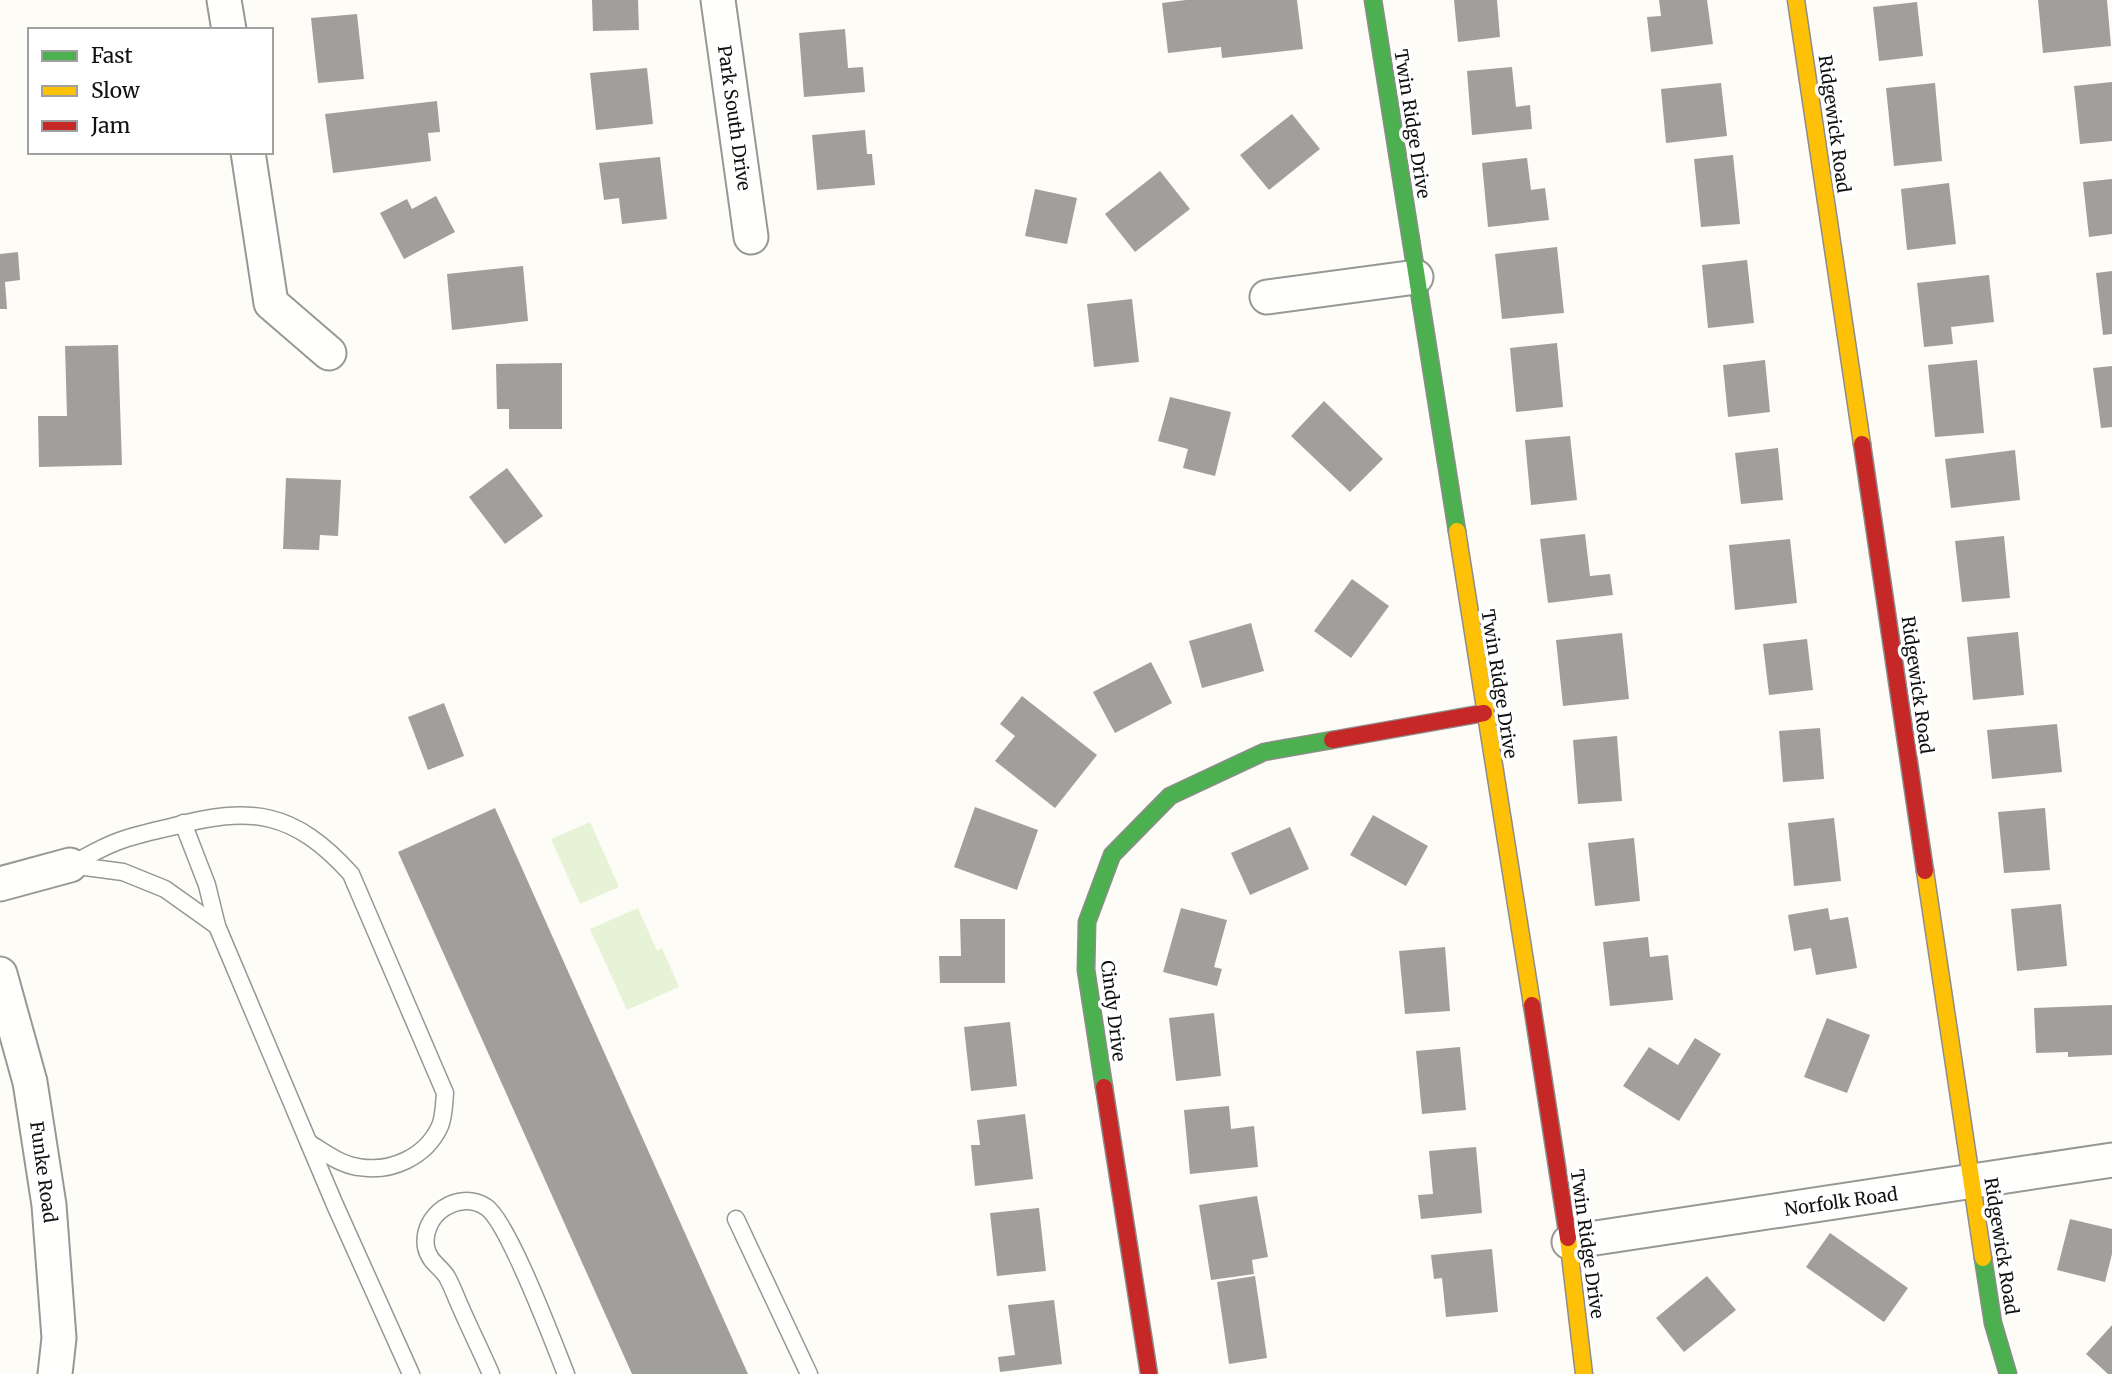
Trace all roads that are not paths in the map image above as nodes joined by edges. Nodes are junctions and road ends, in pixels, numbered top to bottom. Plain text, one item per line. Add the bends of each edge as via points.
1 (224, 0) edge
2 (718, 0) edge
3 (1373, 0) edge
4 (1796, 0) edge
5 (229, 28) edge
6 (248, 154) edge
7 (751, 237) dead end
8 (1416, 277) junction
9 (1267, 297) dead end
10 (329, 353) dead end
11 (1484, 713) junction
12 (183, 823) junction
13 (70, 865) junction
14 (0, 884) edge
15 (217, 926) junction
16 (0, 974) edge
17 (309, 1143) junction
18 (2112, 1160) edge
19 (1971, 1182) junction
20 (736, 1219) dead end
21 (1569, 1241) junction
22 (55, 1374) edge
23 (411, 1374) edge
24 (491, 1374) edge
25 (566, 1374) edge
26 (809, 1374) edge
27 (1149, 1374) edge
28 (1584, 1374) edge
29 (2008, 1374) edge

1 - 5 street
2 - 7 street, Park South Drive
3 - 8 street, Twin Ridge Drive
4 - 19 street, Ridgewick Road
6 - 10 street via 271,303
8 - 9 street
8 - 11 street, Twin Ridge Drive
11 - 21 street, Twin Ridge Drive
11 - 27 street, Cindy Drive via 1264,752 1170,796 1112,855 1087,922 1086,970
12 - 13 lane via 119,841
12 - 15 lane
12 - 17 lane via 230,814 259,816 309,835 334,856 351,874 445,1094 441,1124 431,1143 399,1164 382,1169 358,1167
13 - 14 street
13 - 15 lane via 123,872 165,889
15 - 17 lane
16 - 22 street, Funke Road via 30,1082 49,1205 59,1338
17 - 23 lane
18 - 19 street, Norfolk Road
19 - 21 street, Norfolk Road
19 - 29 street, Ridgewick Road via 1993,1323
20 - 26 lane
21 - 28 street, Twin Ridge Drive
24 - 25 lane via 445,1274 426,1247 427,1229 434,1216 459,1201 481,1204 498,1218

